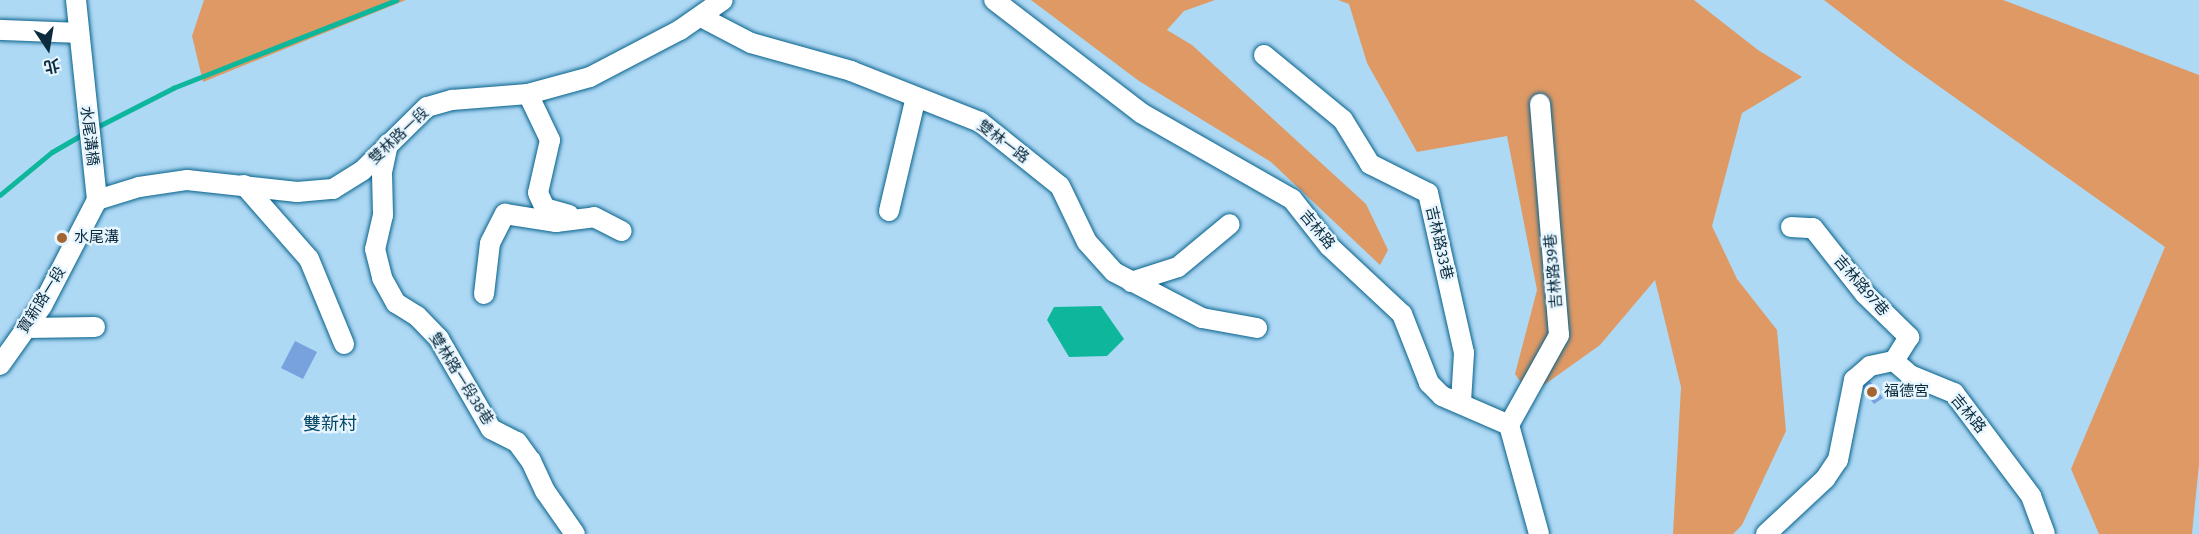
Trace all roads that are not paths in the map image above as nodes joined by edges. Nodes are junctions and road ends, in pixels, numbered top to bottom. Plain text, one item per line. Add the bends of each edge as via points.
1 (76, 0) edge
2 (723, 0) edge
3 (994, 0) edge
4 (700, 17) junction
5 (0, 30) edge
6 (77, 33) junction
7 (1264, 55) dead end
8 (528, 94) junction
9 (916, 97) junction
10 (1540, 104) dead end
11 (388, 144) junction
12 (244, 185) junction
13 (97, 200) junction
14 (889, 212) dead end
15 (579, 218) junction
16 (1230, 224) dead end
17 (1791, 227) dead end
18 (622, 231) dead end
19 (1131, 282) junction
20 (484, 294) dead end
21 (95, 327) dead end
22 (1257, 327) dead end
23 (26, 328) junction
24 (344, 344) dead end
25 (1894, 361) junction
26 (0, 365) edge
27 (1461, 402) junction
28 (1509, 425) junction
29 (574, 534) edge
30 (1539, 534) edge
31 (1766, 534) edge
32 (2045, 534) edge

1 - 6 street
2 - 4 street, 雙林路一段
3 - 27 street, 吉林路 via 1141,113 1292,199 1329,246 1402,315 1429,383 1442,396
4 - 8 street, 雙林路一段 via 590,77
4 - 9 street, 雙林一路 via 751,42 851,71
5 - 6 street
6 - 13 street, 水尾溝橋
7 - 27 street, 吉林路33巷 via 1344,120 1370,164 1428,193 1464,353
8 - 11 street, 雙林路一段 via 452,100 427,107
8 - 15 street via 550,140 538,193 545,208
9 - 14 street
9 - 19 street, 雙林一路 via 980,122 1060,186 1087,242 1114,272
10 - 28 street, 吉林路39巷 via 1559,335
11 - 12 street, 雙林路一段 via 362,171 333,189 297,192
11 - 29 street, 雙林路一段38巷 via 375,249 382,278 396,303 417,316 439,339 491,429 517,442
12 - 13 street, 雙林路一段 via 187,180 139,187
12 - 24 street via 309,259
13 - 23 street, 寶新路一段
15 - 18 street via 594,218
15 - 20 street via 556,222 505,214 490,243
16 - 19 street via 1178,267
17 - 25 street, 吉林路97巷 via 1813,228 1865,294 1909,337
19 - 22 street, 雙林一路 via 1202,318
21 - 23 street
23 - 26 street, 寶新路一段
25 - 31 street via 1870,366 1854,380 1838,460 1825,479
25 - 32 street, 吉林路 via 1910,375 1954,393 2031,495
27 - 28 street, 吉林路
28 - 30 street

